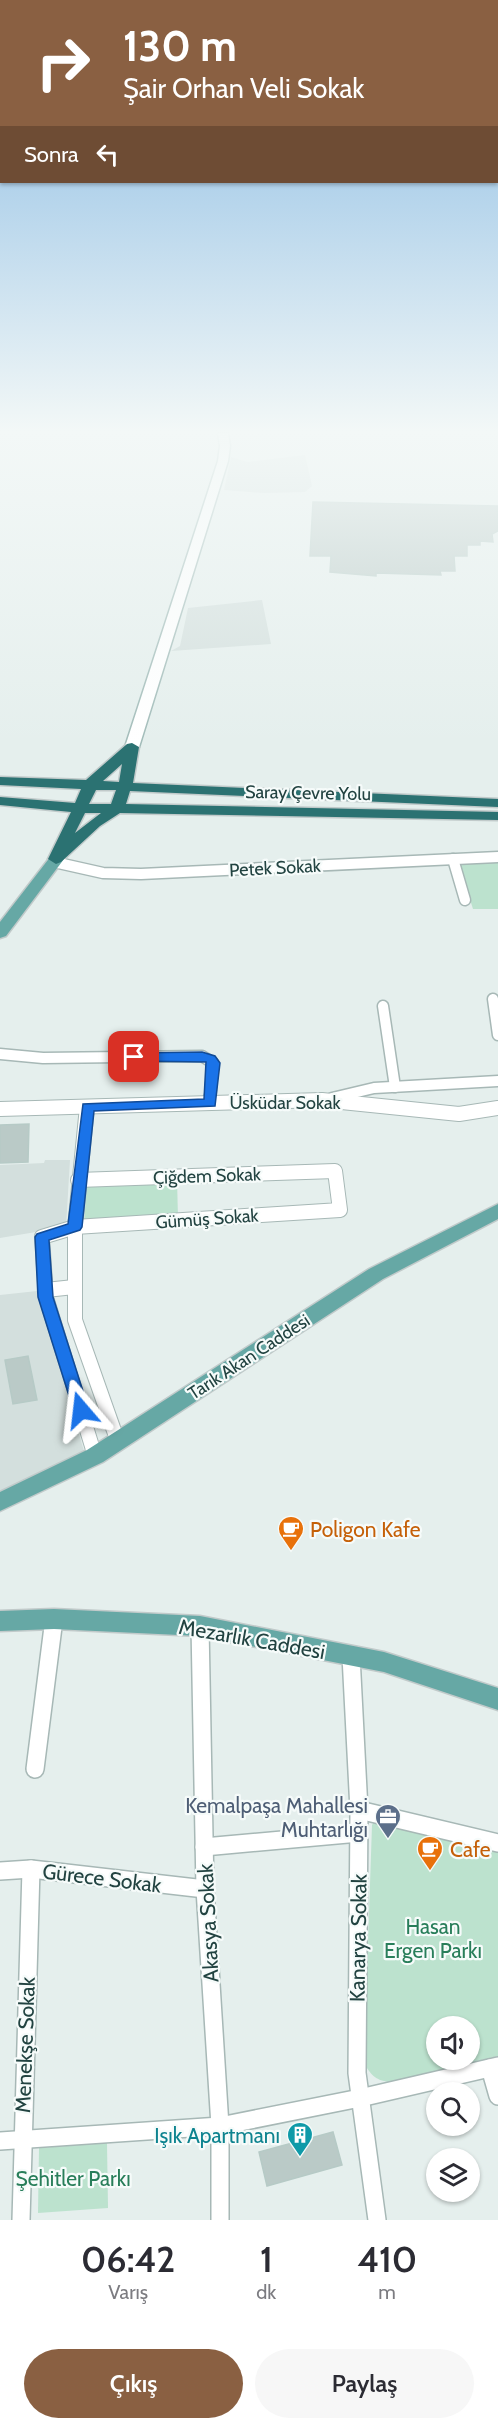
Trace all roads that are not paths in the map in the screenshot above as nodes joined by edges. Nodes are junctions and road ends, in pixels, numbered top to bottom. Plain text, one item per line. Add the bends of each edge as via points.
1 (199, 537) edge
2 (132, 747) junction
3 (0, 781) edge
4 (91, 784) junction
5 (125, 786) junction
6 (0, 801) edge
7 (498, 803) edge
8 (78, 808) junction
9 (117, 809) junction
10 (498, 816) edge
11 (498, 857) edge
12 (453, 859) junction
13 (55, 861) junction
14 (465, 900) dead end
15 (0, 933) edge
16 (493, 999) dead end
17 (383, 1006) dead end
18 (498, 1035) edge
19 (0, 1054) edge
20 (498, 1081) edge
21 (395, 1087) junction
22 (322, 1100) junction
23 (210, 1103) junction
24 (87, 1107) junction
25 (498, 1108) edge
26 (0, 1109) edge
27 (78, 1180) junction
28 (340, 1210) joint
29 (498, 1211) edge
30 (75, 1227) junction
31 (74, 1287) junction
32 (45, 1290) junction
33 (118, 1442) junction
34 (95, 1456) junction
35 (0, 1502) edge
36 (54, 1619) junction
37 (0, 1621) edge
38 (200, 1626) junction
39 (351, 1656) junction
40 (498, 1699) edge
41 (35, 1769) dead end
42 (359, 1810) junction
43 (359, 1833) junction
44 (498, 1843) edge
45 (204, 1847) junction
46 (30, 1869) junction
47 (0, 1871) edge
48 (205, 1889) junction
49 (494, 2067) edge
50 (498, 2096) edge
51 (360, 2098) junction
52 (220, 2126) junction
53 (22, 2139) junction
54 (0, 2141) edge
55 (21, 2220) edge
56 (219, 2220) edge
57 (377, 2220) edge

1 - 2 main road
2 - 4 highway
2 - 5 highway
3 - 4 highway
4 - 5 highway, Saray Çevre Yolu
4 - 8 highway
5 - 7 highway, Saray Çevre Yolu
5 - 9 highway
6 - 8 highway
8 - 9 highway, Saray Çevre Yolu
8 - 13 highway
9 - 10 highway, Saray Çevre Yolu
9 - 13 highway via 95,823
11 - 12 street, Petek Sokak
12 - 13 street, Petek Sokak via 141,874 103,873
12 - 14 street
13 - 15 main road
16 - 18 street
17 - 21 street
19 - 23 street via 43,1058 202,1056 213,1063
20 - 21 street
21 - 22 street
22 - 23 street, Üsküdar Sokak
22 - 25 street, Üsküdar Sokak via 459,1114
23 - 24 street, Üsküdar Sokak
24 - 26 street, Üsküdar Sokak
24 - 27 street
27 - 28 street, Çiğdem Sokak via 335,1171
27 - 30 street
28 - 30 street, Gümüş Sokak
29 - 33 main road, Tarık Akan Caddesi via 376,1274
30 - 31 street
30 - 32 street, Gümüş Sokak via 42,1237
31 - 32 street
31 - 33 street via 75,1320
32 - 34 street
33 - 34 main road, Tarık Akan Caddesi
34 - 35 main road, Tarık Akan Caddesi
36 - 37 main road, Mezarlık Caddesi
36 - 38 main road, Mezarlık Caddesi
36 - 41 street
38 - 39 main road, Mezarlık Caddesi
38 - 45 street, Akasya Sokak
39 - 40 main road, Mezarlık Caddesi via 384,1662
39 - 42 street, Kanarya Sokak
42 - 43 street, Kanarya Sokak
42 - 44 street
43 - 45 street
43 - 51 street, Kanarya Sokak
45 - 48 street, Akasya Sokak
46 - 47 street, Gürece Sokak
46 - 48 street, Gürece Sokak
46 - 53 street, Menekşe Sokak
48 - 52 street, Akasya Sokak
49 - 50 street
49 - 51 street
51 - 52 street
51 - 57 street, Kanarya Sokak
52 - 53 street
52 - 56 street, Akasya Sokak
53 - 54 street
53 - 55 street, Menekşe Sokak

